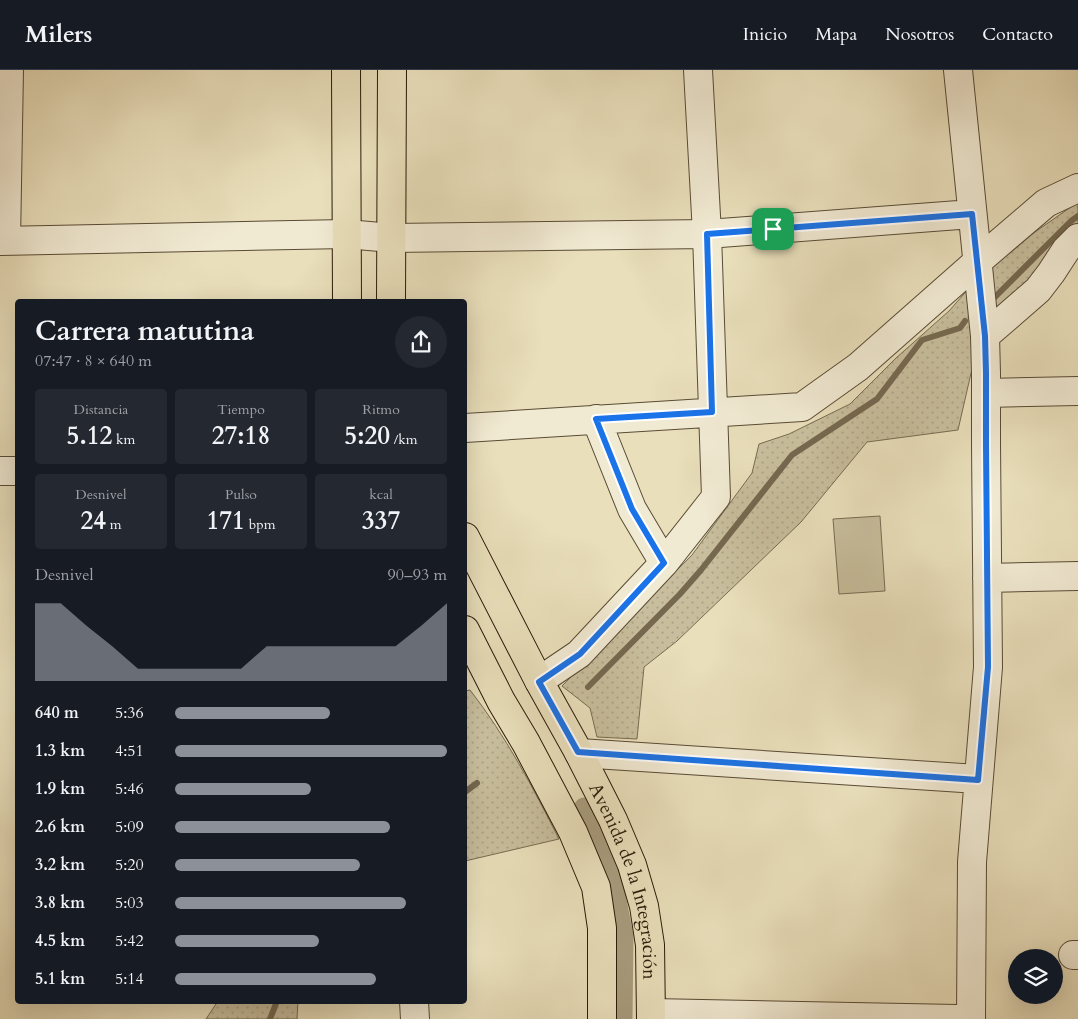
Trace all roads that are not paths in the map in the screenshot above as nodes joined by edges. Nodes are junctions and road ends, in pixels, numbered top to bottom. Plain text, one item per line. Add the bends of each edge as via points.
1 (8, 70) edge
2 (346, 70) edge
3 (392, 70) edge
4 (698, 70) edge
5 (958, 70) edge
6 (1078, 188) edge
7 (972, 214) junction
8 (346, 234) junction
9 (707, 234) junction
10 (392, 238) junction
11 (1078, 238) edge
12 (3, 241) edge
13 (977, 262) junction
14 (347, 299) edge
15 (392, 299) edge
16 (985, 336) junction
17 (1078, 391) edge
18 (986, 393) junction
19 (712, 412) junction
20 (596, 419) junction
21 (467, 428) edge
22 (15, 470) edge
23 (0, 471) edge
24 (467, 540) edge
25 (664, 563) junction
26 (1078, 576) edge
27 (987, 578) junction
28 (467, 634) edge
29 (539, 682) junction
30 (560, 718) junction
31 (526, 743) junction
32 (578, 752) junction
33 (978, 780) junction
34 (414, 1004) edge
35 (651, 1016) edge
36 (415, 1019) edge
37 (602, 1019) edge
38 (957, 1019) edge
39 (971, 1019) edge

1 - 12 street
2 - 8 main road
3 - 10 main road
4 - 9 street
5 - 7 street
6 - 13 street via 1046,203
7 - 9 street
7 - 13 street
8 - 10 street
8 - 12 street
8 - 14 main road
9 - 10 street
9 - 19 street
10 - 15 main road
11 - 16 street via 1038,290
13 - 16 street
13 - 19 street via 858,366 802,407
16 - 18 street
17 - 18 street
18 - 27 street
19 - 20 street
19 - 25 street via 716,497
20 - 21 street
20 - 25 street via 632,509
22 - 23 street
24 - 29 main road, Avenida de la Integración
25 - 29 street via 580,654
26 - 27 street
27 - 33 street via 988,667
28 - 31 main road, Avenida de la Integración
29 - 30 main road, Avenida de la Integración
30 - 31 main road
30 - 32 main road, Avenida de la Integración
31 - 37 main road, Avenida de la Integración via 573,832 596,887 602,928
32 - 33 street
32 - 35 main road, Avenida de la Integración via 632,865 644,906 650,945
33 - 39 street via 972,862
34 - 36 street
35 - 38 street

